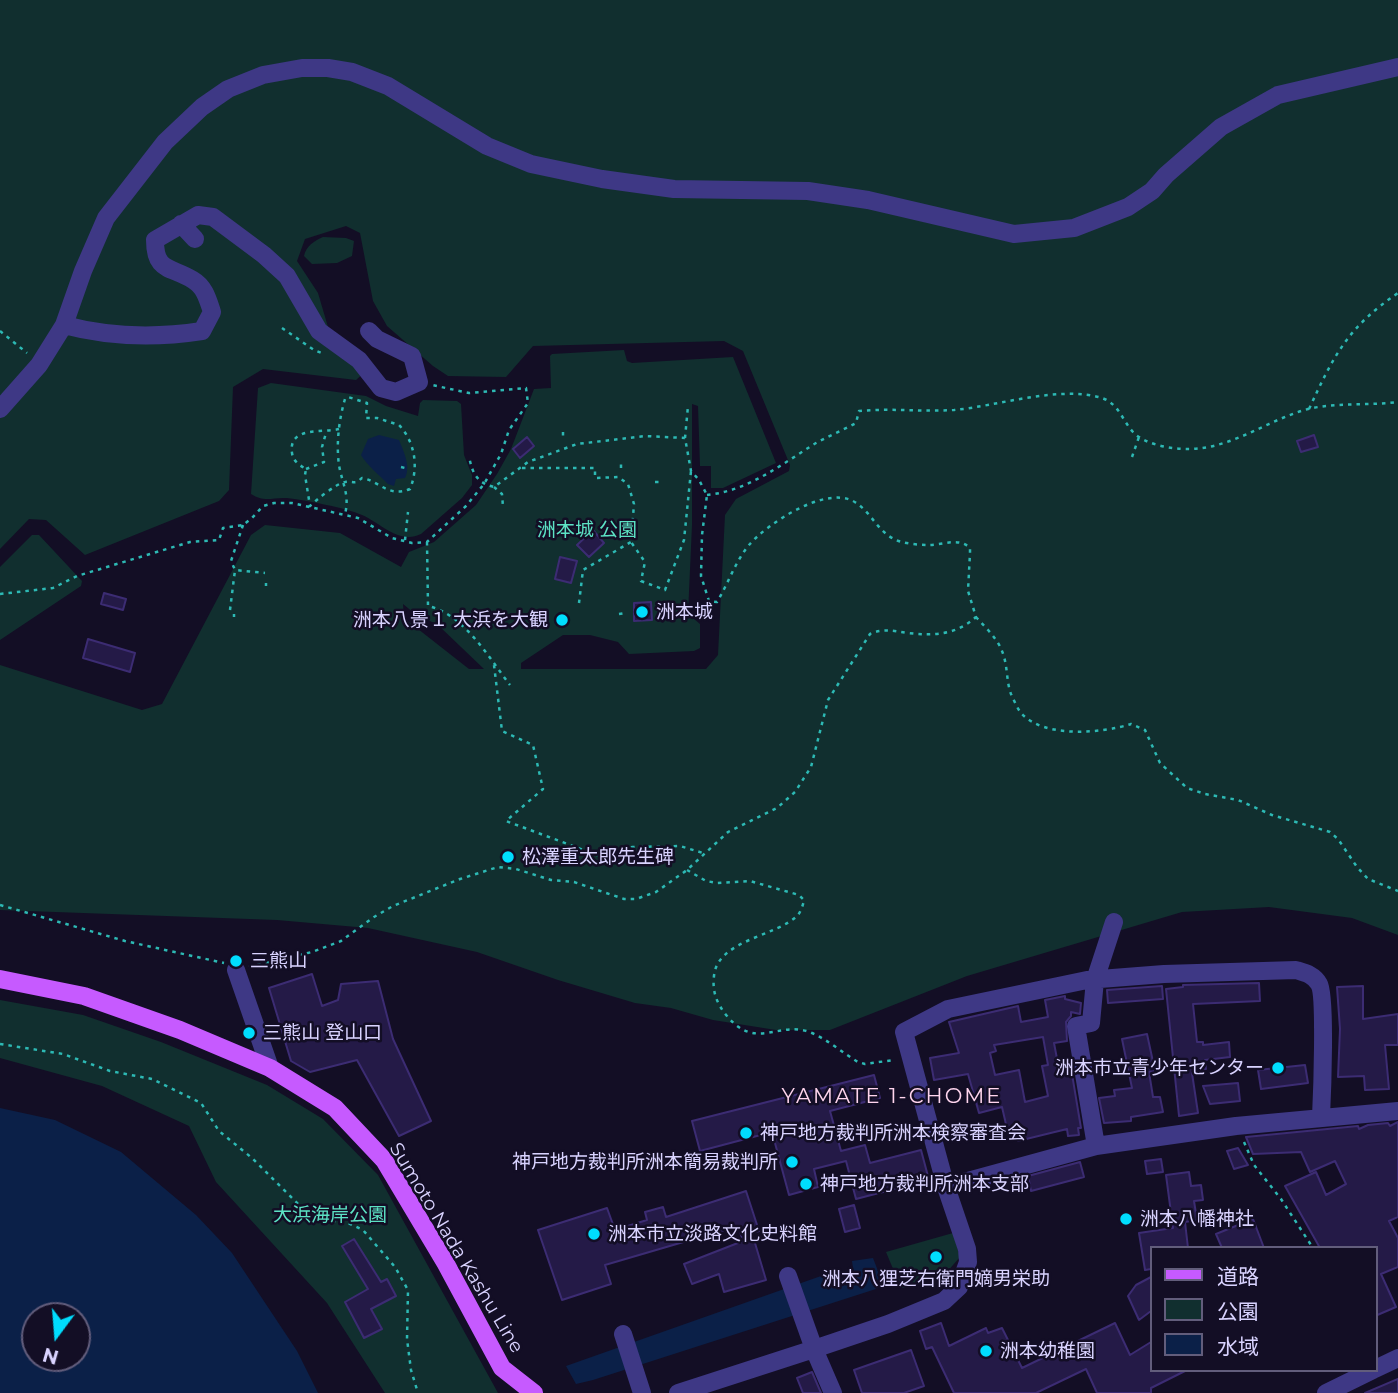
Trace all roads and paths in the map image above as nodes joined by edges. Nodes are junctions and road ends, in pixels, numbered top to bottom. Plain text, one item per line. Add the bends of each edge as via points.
1 (1398, 67) edge
2 (181, 224) junction
3 (195, 239) dead end
4 (1398, 293) edge
5 (64, 325) junction
6 (0, 331) edge
7 (369, 331) dead end
8 (40, 365) junction
9 (419, 382) junction
10 (371, 399) dead end
11 (367, 402) junction
12 (1398, 402) edge
13 (688, 406) dead end
14 (0, 409) edge
15 (1309, 409) junction
16 (339, 429) junction
17 (327, 431) junction
18 (1139, 437) junction
19 (685, 438) junction
20 (469, 456) dead end
21 (1132, 457) dead end
22 (621, 462) dead end
23 (401, 467) dead end
24 (522, 468) junction
25 (621, 468) dead end
26 (306, 469) junction
27 (409, 469) dead end
28 (691, 471) junction
29 (344, 482) junction
30 (484, 484) junction
31 (494, 487) junction
32 (707, 495) junction
33 (310, 506) junction
34 (503, 507) dead end
35 (408, 512) dead end
36 (345, 514) junction
37 (243, 525) junction
38 (405, 542) junction
39 (427, 542) junction
40 (631, 542) junction
41 (234, 570) junction
42 (265, 573) dead end
43 (0, 594) edge
44 (579, 603) dead end
45 (230, 610) dead end
46 (625, 613) dead end
47 (619, 614) dead end
48 (976, 617) junction
49 (494, 665) junction
50 (510, 685) dead end
51 (704, 853) junction
52 (687, 870) junction
53 (1398, 891) edge
54 (0, 905) edge
55 (1114, 922) dead end
56 (236, 970) junction
57 (0, 979) edge
58 (1095, 980) junction
59 (0, 1044) edge
60 (911, 1057) junction
61 (270, 1068) junction
62 (1398, 1111) edge
63 (1321, 1117) junction
64 (1236, 1126) junction
65 (1096, 1146) junction
66 (946, 1187) junction
67 (1312, 1246) edge
68 (788, 1276) dead end
69 (622, 1334) dead end
70 (814, 1349) junction
71 (1398, 1358) edge
72 (1377, 1368) edge
73 (1370, 1372) edge
74 (418, 1393) edge
75 (534, 1393) edge
76 (642, 1393) edge
77 (678, 1393) edge
78 (833, 1393) edge
79 (1326, 1393) edge

1 - 5 street via 1278,95 1221,127 1152,191 1128,207 1074,228 1014,234 808,191 674,189 590,176 531,163 487,146 388,86 352,72 302,68 262,75 228,89 165,142 106,218
2 - 3 street
2 - 5 street via 155,240 155,256 164,268 195,281 207,295 212,312 202,331 135,335 95,333
2 - 9 street via 198,215 213,217 264,255 287,276 319,331 359,360 381,388 396,392
4 - 15 path via 1365,317 1345,340
5 - 8 street
6 - 8 path
7 - 9 street via 412,356
8 - 14 street
9 - 30 path via 469,393 526,388 528,403 509,430
10 - 11 path
11 - 16 path via 345,399
11 - 29 path via 366,418 399,425 406,432 412,445 414,477 410,489 403,492 385,490 369,479
12 - 15 path
13 - 19 path
15 - 18 path via 1208,447 1169,447
16 - 17 path
16 - 29 path
17 - 26 path via 324,462
17 - 26 path via 305,432 293,440 293,459
18 - 21 path
18 - 32 path via 1113,404 1079,394 956,410 859,411 856,423 772,471 734,490
19 - 24 path via 645,436 577,444
19 - 28 path
20 - 30 path via 476,478
22 - 25 path
23 - 27 path
24 - 31 path
24 - 40 path via 595,468 595,478 618,477 628,484 634,504
26 - 33 path
28 - 32 path
28 - 40 path via 684,540 665,590 641,581 645,562
29 - 33 path
29 - 36 path via 348,495
30 - 31 path
30 - 39 path
31 - 34 path via 502,495
32 - 48 path via 701,576 709,601 714,603 720,597 748,546 776,520 837,497 863,509 889,537 929,545 966,544 970,548 968,591
33 - 36 path
33 - 37 path via 263,506
35 - 38 path
36 - 38 path
37 - 41 path via 231,561
37 - 43 path via 223,528 219,540 190,542 77,576 53,588
38 - 39 path
39 - 49 path via 428,606 441,609 477,640
40 - 44 path via 583,570
41 - 42 path
41 - 45 path
46 - 47 path
48 - 51 path via 959,630 878,630 870,634 828,700 804,780 777,808 728,832
48 - 53 path via 1003,652 1010,691 1028,719 1065,731 1139,726 1160,763 1186,788 1238,800 1330,832 1368,879
49 - 50 path
49 - 51 path via 502,731 533,745 543,789 506,821 613,861 632,847 680,846
51 - 52 path
52 - 56 path via 656,892 624,899 507,867 488,869 394,906 331,945
52 - 60 path via 706,881 750,881 804,900 797,916 733,948 714,971 716,998 736,1026 748,1033 793,1029 811,1033 865,1064
54 - 56 path
55 - 58 street
56 - 61 street
57 - 61 main road, Sumoto Nada Kashu Line via 84,996
58 - 60 street via 948,1009 904,1032
58 - 63 street via 1296,970 1311,974 1321,986
58 - 65 street via 1091,1023 1076,1026
59 - 74 path via 63,1054 110,1072 152,1079 201,1103 219,1131 299,1205 319,1219 363,1230 408,1290 407,1339
60 - 66 street
61 - 75 main road, Sumoto Nada Kashu Line via 335,1108 384,1160 502,1368
62 - 63 street
63 - 64 street
64 - 65 street
64 - 67 path via 1254,1165
65 - 66 street
66 - 70 street via 967,1249 968,1262 959,1287 944,1301
68 - 70 street
69 - 76 street
70 - 77 street
70 - 78 street
71 - 72 street
73 - 79 street

